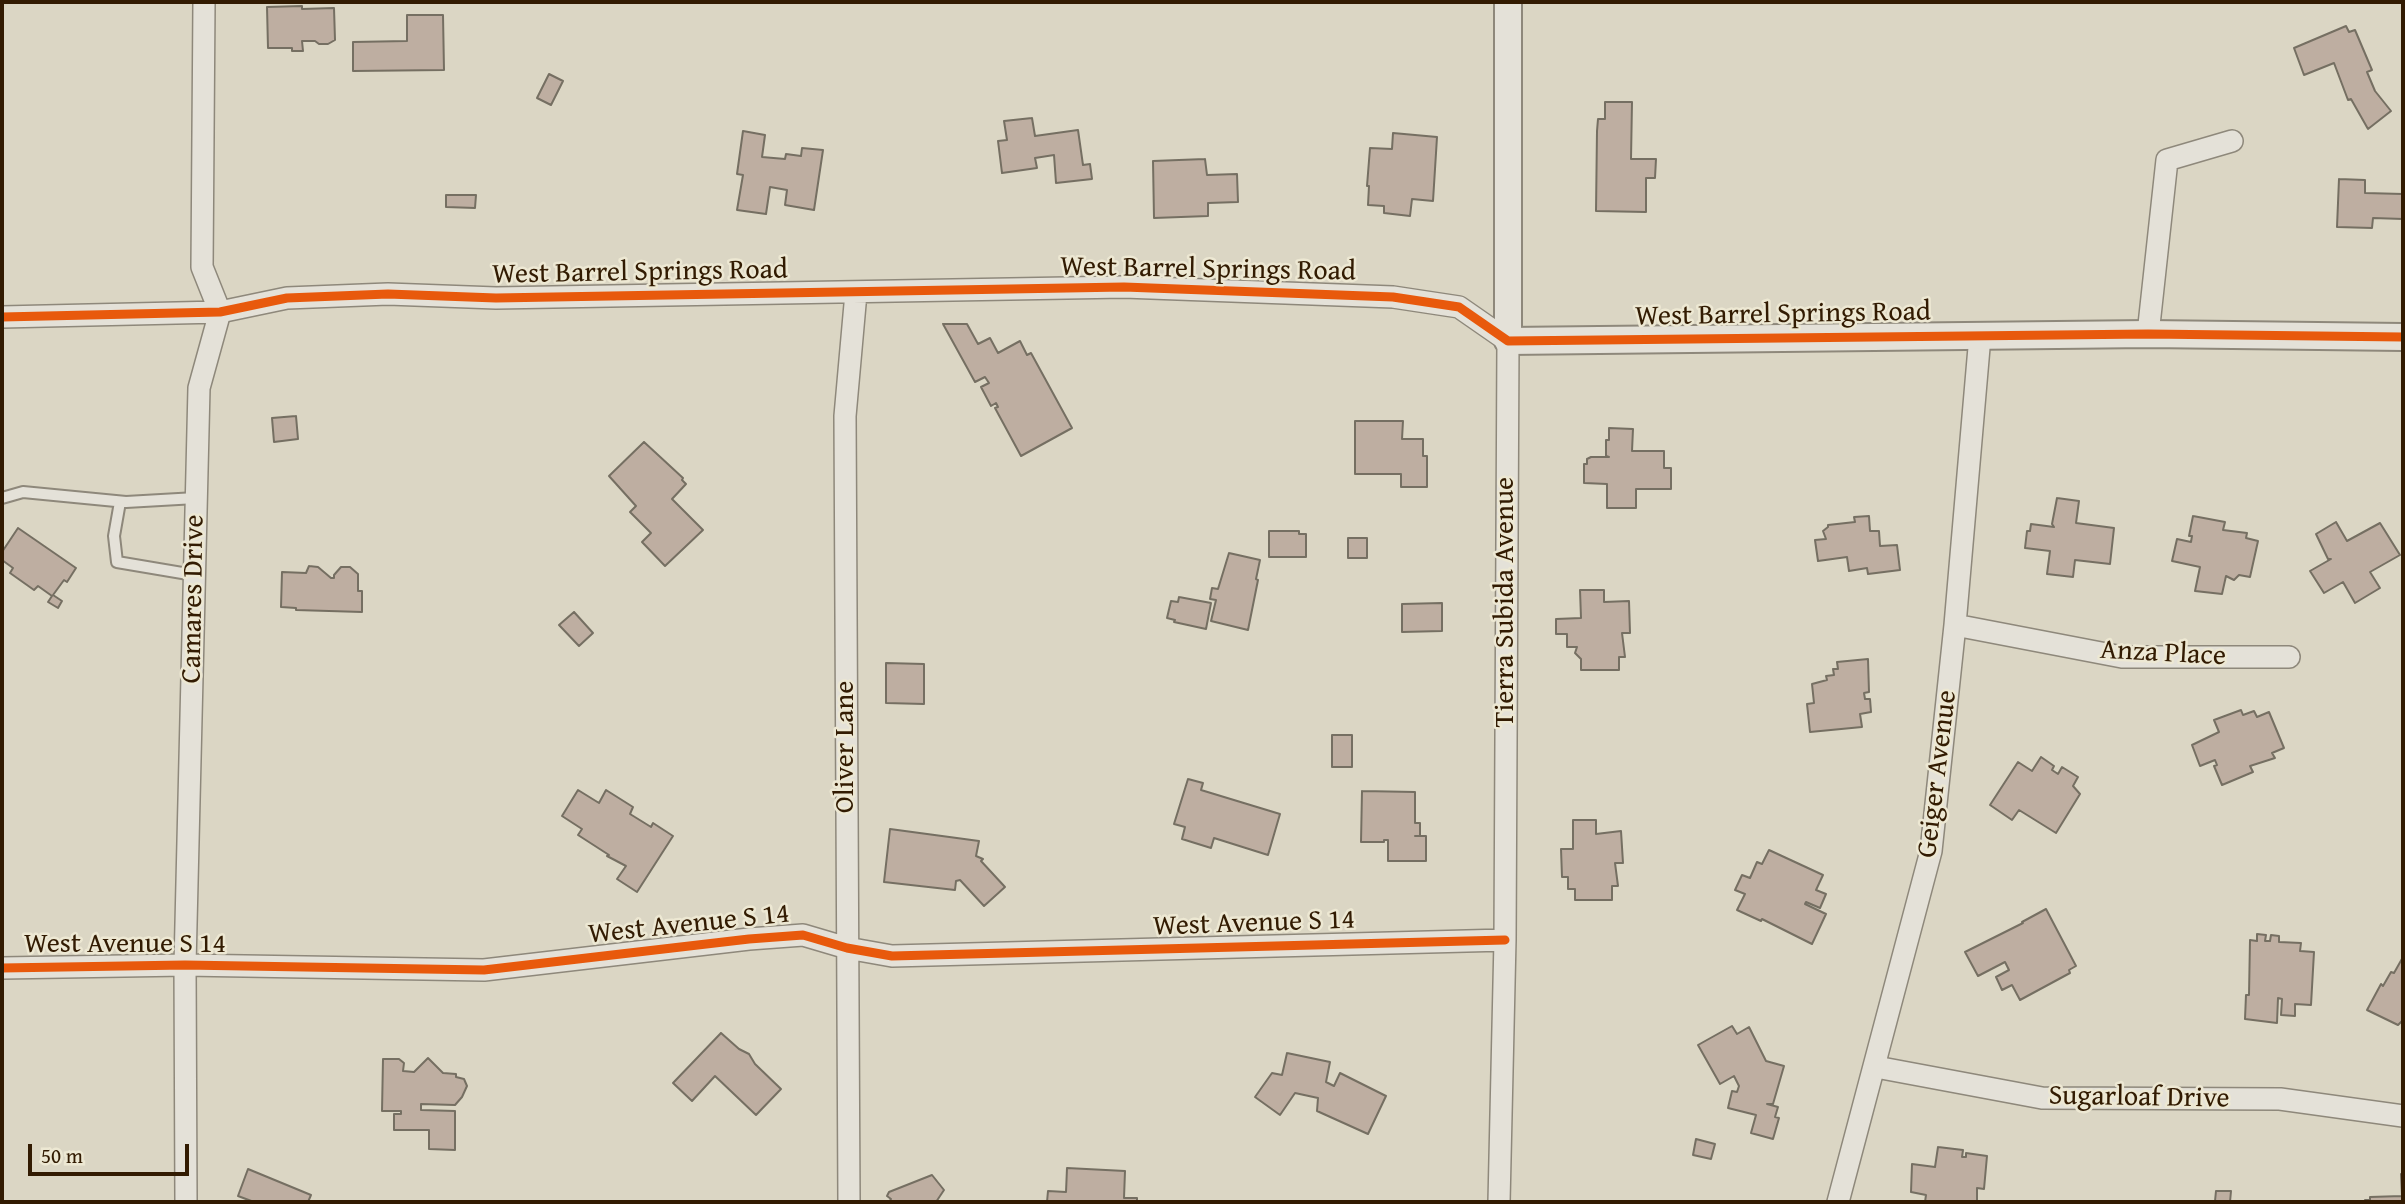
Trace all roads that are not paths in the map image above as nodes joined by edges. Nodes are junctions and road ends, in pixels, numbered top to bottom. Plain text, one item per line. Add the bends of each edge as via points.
1 (204, 2) edge
2 (1508, 2) edge
3 (2232, 141) dead end
4 (856, 293) junction
5 (220, 312) junction
6 (2, 317) edge
7 (2148, 334) junction
8 (1980, 336) junction
9 (2403, 337) edge
10 (1508, 341) junction
11 (2, 498) edge
12 (196, 498) junction
13 (120, 502) junction
14 (194, 575) junction
15 (1955, 625) junction
16 (2289, 657) dead end
17 (1505, 940) junction
18 (847, 948) junction
19 (185, 965) junction
20 (2, 968) edge
21 (1875, 1067) junction
22 (2403, 1116) edge
23 (186, 1202) edge
24 (849, 1202) edge
25 (1499, 1202) edge
26 (1838, 1202) edge

1 - 5 street via 202,267
2 - 10 street, Tierra Subida Avenue
3 - 7 street via 2167,160
4 - 5 street, West Barrel Springs Road via 496,298 388,294 287,298
4 - 10 street, West Barrel Springs Road via 1124,286 1393,297 1459,307
4 - 18 street, Oliver Lane via 845,416
5 - 6 street, West Barrel Springs Road
5 - 12 street, Camares Drive via 199,388
7 - 8 street, West Barrel Springs Road
7 - 9 street, West Barrel Springs Road
8 - 10 street, West Barrel Springs Road
8 - 15 street, Geiger Avenue
10 - 17 street, Tierra Subida Avenue
11 - 13 lane via 23,492
12 - 13 lane
12 - 14 street, Camares Drive
13 - 14 lane via 114,536 117,562
14 - 19 street, Camares Drive
15 - 16 street, Anza Place via 2122,657
15 - 21 street, Geiger Avenue via 1931,851
17 - 18 street, West Avenue S 14 via 892,956
17 - 25 street, Tierra Subida Avenue
18 - 19 street, West Avenue S 14 via 803,935 484,970
18 - 24 street, Oliver Lane
19 - 20 street, West Avenue S 14
19 - 23 street, Camares Drive
21 - 22 street, Sugarloaf Drive via 2042,1098 2280,1099
21 - 26 street, Geiger Avenue

